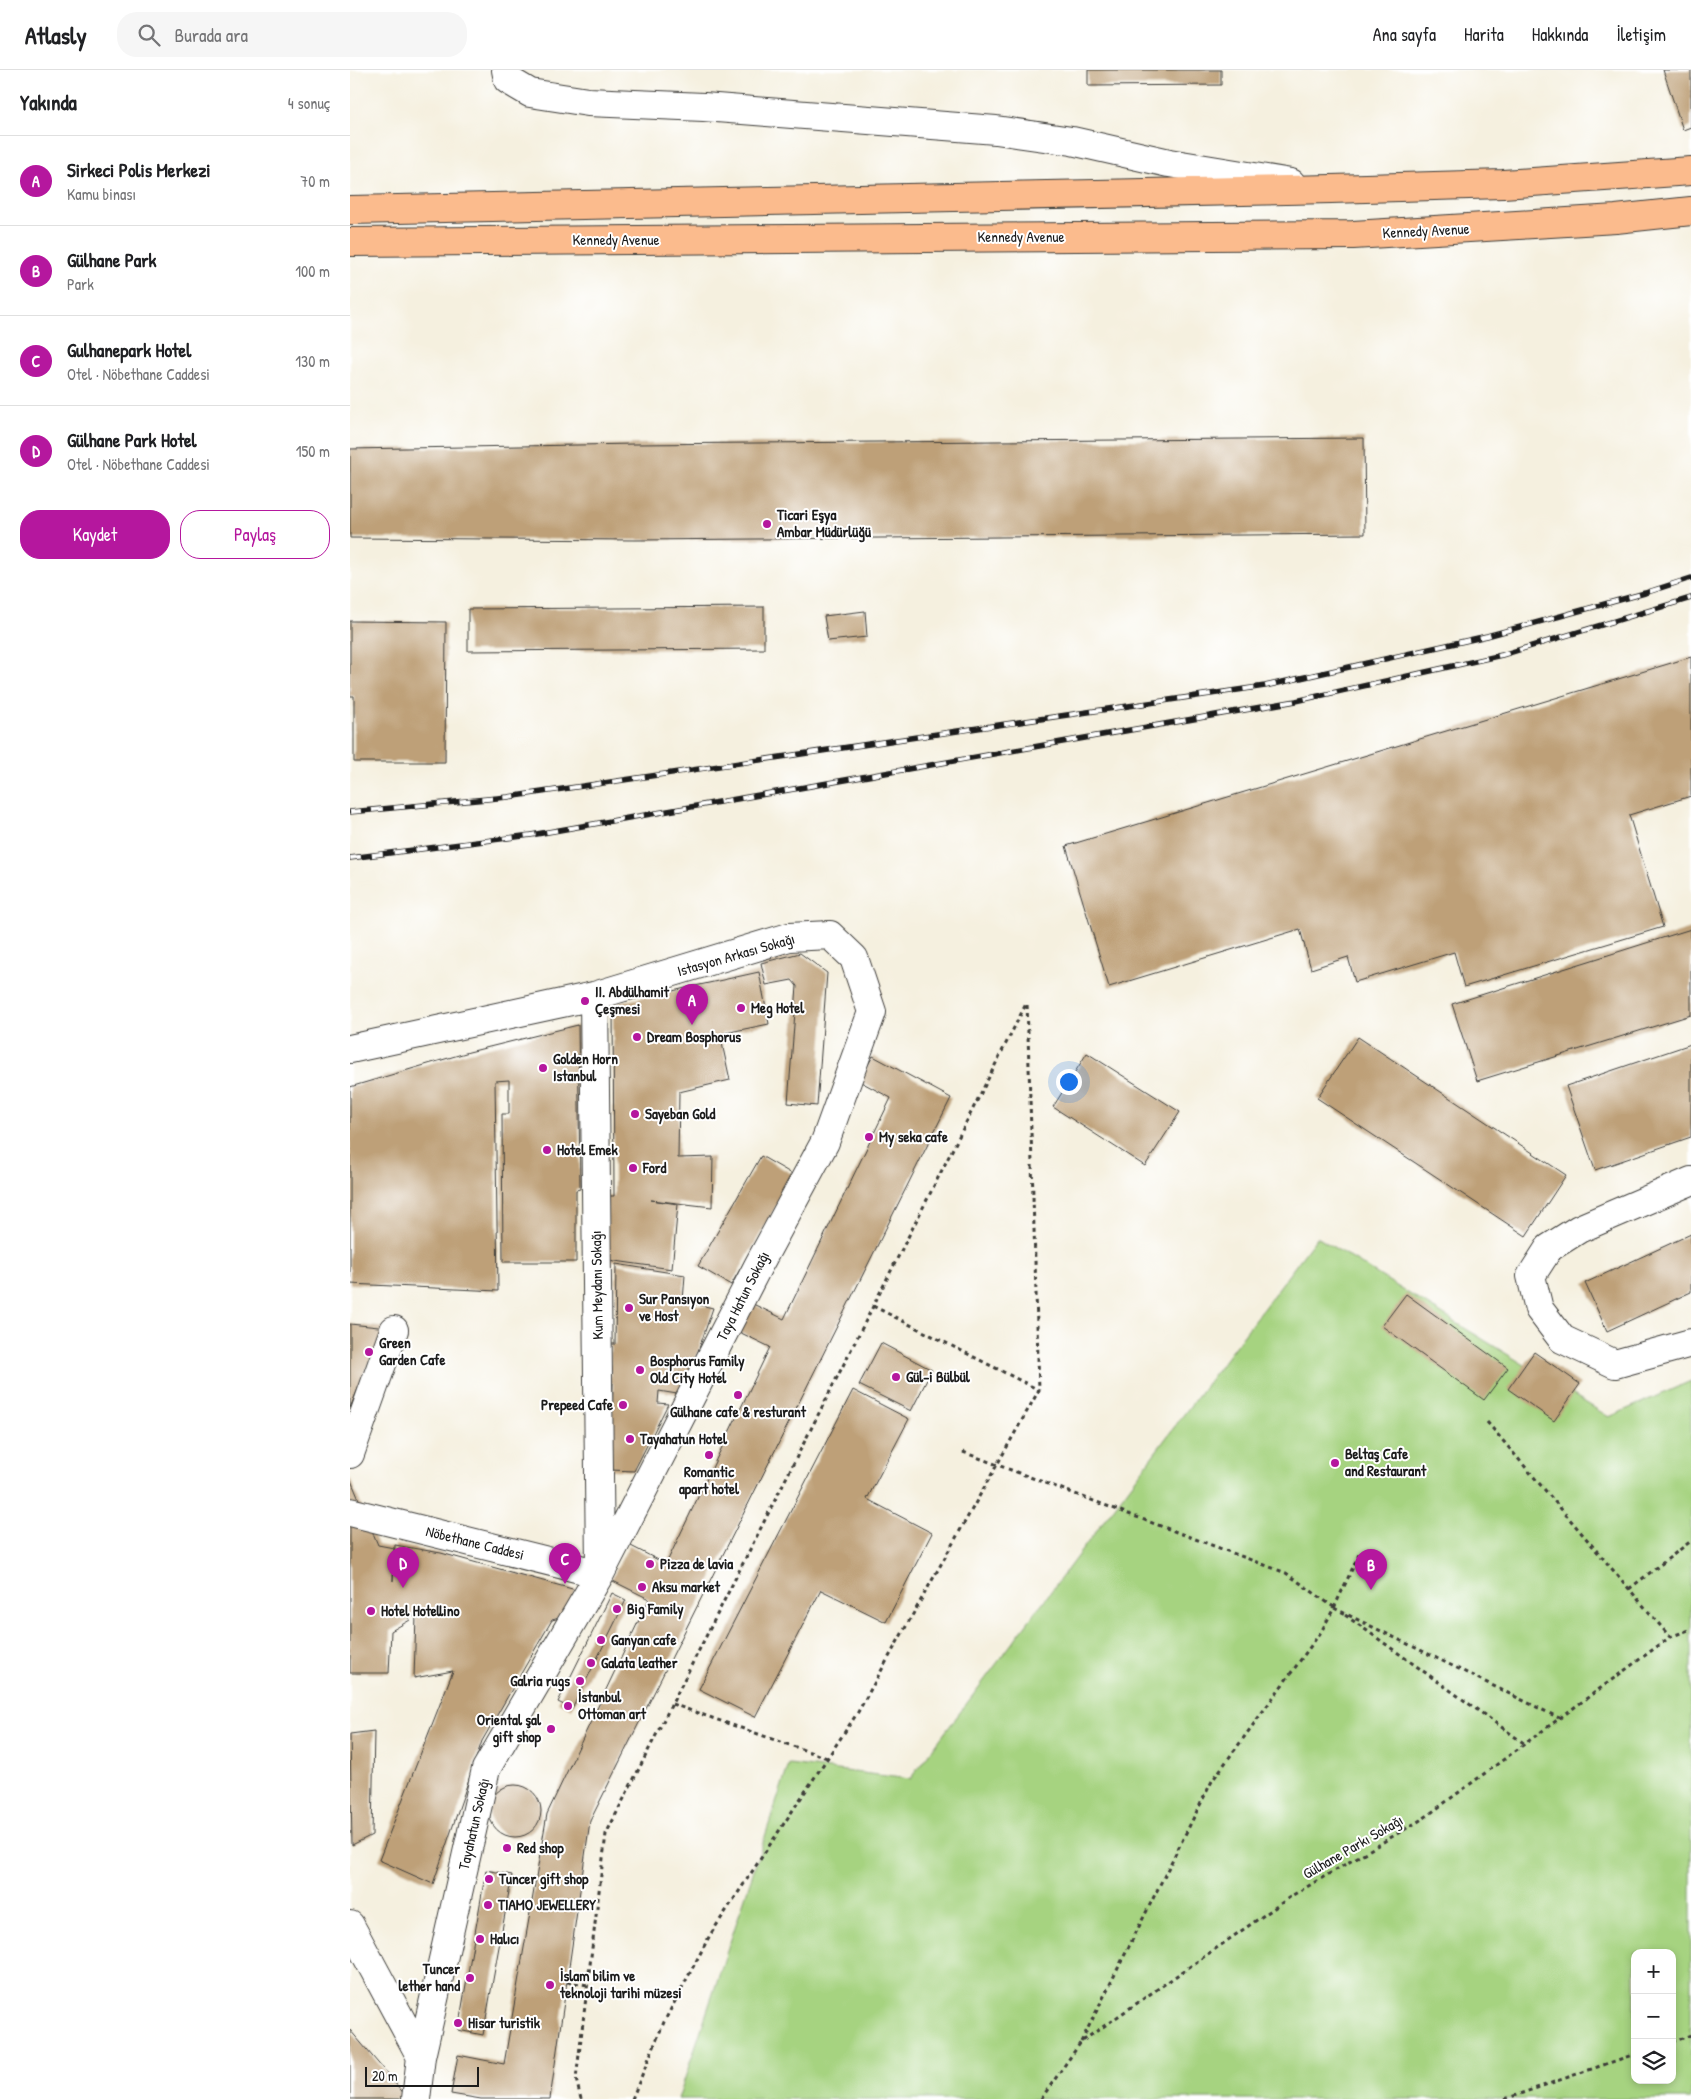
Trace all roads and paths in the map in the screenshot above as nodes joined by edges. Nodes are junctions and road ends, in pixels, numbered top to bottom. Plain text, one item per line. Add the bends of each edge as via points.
1 (506, 70) edge
2 (1691, 171) edge
3 (1331, 189) junction
4 (350, 210) edge
5 (1691, 211) edge
6 (350, 242) edge
7 (594, 996) junction
8 (872, 1012) joint
9 (350, 1049) edge
10 (1691, 1181) edge
11 (873, 1306) junction
12 (394, 1330) dead end
13 (1691, 1343) edge
14 (1039, 1390) junction
15 (1487, 1422) dead end
16 (963, 1452) dead end
17 (350, 1454) edge
18 (996, 1465) junction
19 (350, 1512) edge
20 (1691, 1541) edge
21 (1361, 1550) dead end
22 (600, 1574) junction
23 (1629, 1589) junction
24 (1334, 1608) junction
25 (1691, 1629) edge
26 (1670, 1637) junction
27 (672, 1704) junction
28 (1559, 1718) junction
29 (1525, 1744) junction
30 (827, 1758) junction
31 (350, 1926) edge
32 (567, 1982) dead end
33 (588, 1985) junction
34 (1691, 2035) edge
35 (1676, 2041) edge
36 (1081, 2042) junction
37 (1631, 2055) edge
38 (421, 2057) junction
39 (416, 2099) edge
40 (581, 2099) edge
41 (632, 2099) edge
42 (1041, 2099) edge
43 (1506, 2099) edge

1 - 3 street via 508,80 530,93 588,102 704,107 996,130
2 - 3 main road via 1503,184
3 - 4 main road
5 - 6 main road, Kennedy Avenue via 1354,235
7 - 8 street, Istasyon Arkası Sokağı via 789,937 830,935 854,958
7 - 9 street, Istasyon Arkası Sokağı
7 - 22 street, Kum Meydanı Sokağı
8 - 22 street, Taya Hatun Sokağı via 825,1142
10 - 13 street via 1579,1229 1549,1248 1531,1276 1539,1309 1562,1339 1615,1364
11 - 14 path
11 - 14 path via 1027,1002
11 - 27 path
12 - 17 street
14 - 18 path
15 - 23 path
16 - 18 path
18 - 24 path via 1286,1573
18 - 30 path via 858,1712
19 - 22 street, Nöbethane Caddesi
20 - 23 path
21 - 24 path
22 - 38 street, Tayahatun Sokağı via 486,1769
23 - 26 path
24 - 28 path
24 - 29 path
24 - 36 path via 1212,1780
25 - 26 path, Gülhane Parkı Sokağı
26 - 28 path, Gülhane Parkı Sokağı
27 - 30 path
27 - 33 path via 606,1834
28 - 29 path, Gülhane Parkı Sokağı
29 - 36 path, Gülhane Parkı Sokağı via 1424,1818 1293,1895
30 - 41 path via 710,1935 664,2022
31 - 38 street
32 - 33 path
33 - 40 path via 576,2079
34 - 35 path
36 - 42 path, Gülhane Parkı Sokağı
37 - 43 path
38 - 39 street, Tayahatun Sokağı

